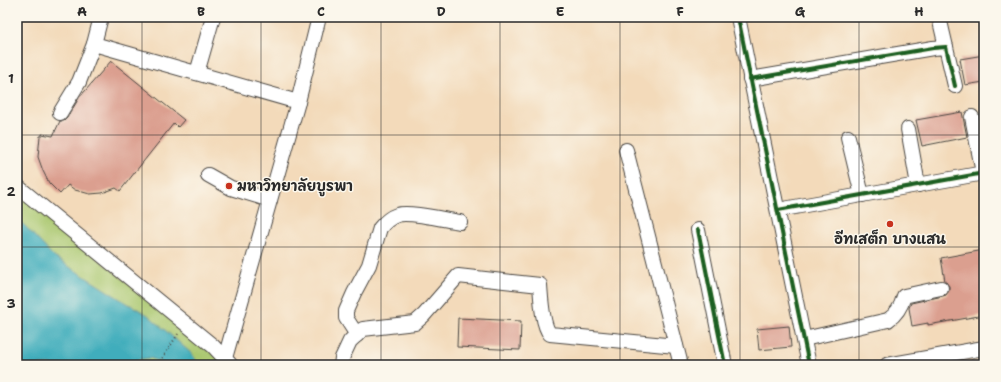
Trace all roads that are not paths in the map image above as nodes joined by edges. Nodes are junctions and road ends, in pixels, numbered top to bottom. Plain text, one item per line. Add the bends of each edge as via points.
1 (102, 17) edge
2 (213, 17) edge
3 (319, 17) edge
4 (738, 17) edge
5 (939, 17) edge
6 (94, 44) junction
7 (946, 47) junction
8 (197, 73) junction
9 (750, 79) junction
10 (955, 86) dead end
11 (298, 102) junction
12 (60, 113) dead end
13 (972, 117) dead end
14 (908, 129) dead end
15 (848, 137) dead end
16 (626, 150) dead end
17 (983, 173) edge
18 (208, 175) dead end
19 (918, 185) junction
20 (17, 186) edge
21 (862, 195) junction
22 (270, 200) junction
23 (778, 210) junction
24 (460, 222) dead end
25 (698, 230) dead end
26 (941, 288) dead end
27 (357, 335) junction
28 (804, 339) junction
29 (676, 346) junction
30 (984, 348) edge
31 (228, 362) edge
32 (341, 365) edge
33 (681, 365) edge
34 (725, 365) edge
35 (809, 365) edge
36 (887, 365) edge

1 - 6 street
2 - 8 street
3 - 11 street
4 - 9 street
5 - 7 street
6 - 8 street
6 - 12 street via 79,82
7 - 9 street
7 - 10 street
8 - 11 street
9 - 23 street
11 - 22 street
13 - 17 street
14 - 19 street
15 - 21 street
16 - 29 street
17 - 19 street
18 - 22 street via 231,188
19 - 21 street
20 - 31 street via 197,332
21 - 23 street
22 - 31 street
23 - 28 street
24 - 27 street via 398,215 383,223 368,265 346,311 346,318
25 - 34 street
26 - 28 street via 904,296 895,315 888,320
27 - 29 street via 363,329 415,323 458,276 540,285 547,331 550,334
27 - 32 street via 350,341
28 - 35 street
29 - 33 street
30 - 36 street

